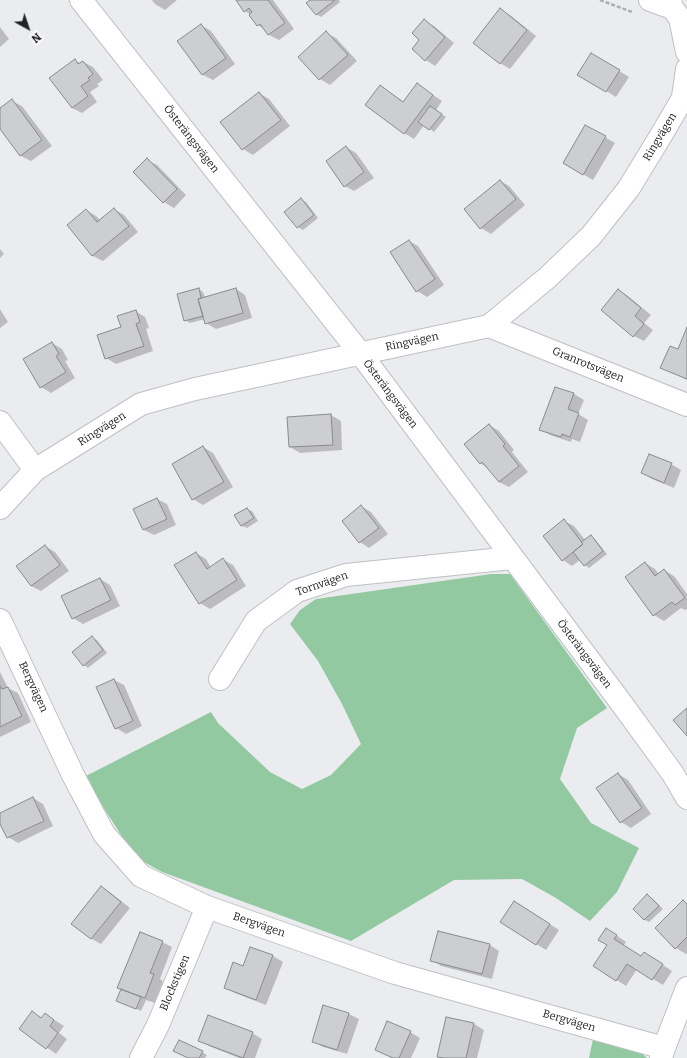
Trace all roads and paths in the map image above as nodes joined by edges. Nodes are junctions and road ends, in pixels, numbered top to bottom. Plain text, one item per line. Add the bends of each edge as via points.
1 (81, 0) edge
2 (650, 0) edge
3 (677, 12) edge
4 (687, 52) edge
5 (687, 69) edge
6 (685, 94) edge
7 (488, 326) junction
8 (360, 353) junction
9 (687, 405) edge
10 (0, 422) edge
11 (36, 470) junction
12 (0, 508) edge
13 (512, 558) junction
14 (0, 620) edge
15 (220, 679) dead end
16 (687, 798) edge
17 (207, 907) junction
18 (687, 988) edge
19 (662, 1053) edge
20 (141, 1058) edge

1 - 8 street, Österängsvägen
2 - 3 street
3 - 4 street
5 - 6 street, Ringvägen
6 - 7 street, Ringvägen via 629,188 591,236 547,278
7 - 8 street, Ringvägen
7 - 9 street, Granrotsvägen
8 - 11 street, Ringvägen via 195,389 141,404
8 - 13 street, Österängsvägen
10 - 11 street
11 - 12 street, Ringvägen
13 - 15 street, Tornvägen via 346,575 297,591 256,621
13 - 16 street, Österängsvägen via 669,768
14 - 17 street, Bergvägen via 104,834 141,876
17 - 19 street, Bergvägen via 395,972
17 - 20 street, Blockstigen via 158,1025
18 - 19 street

